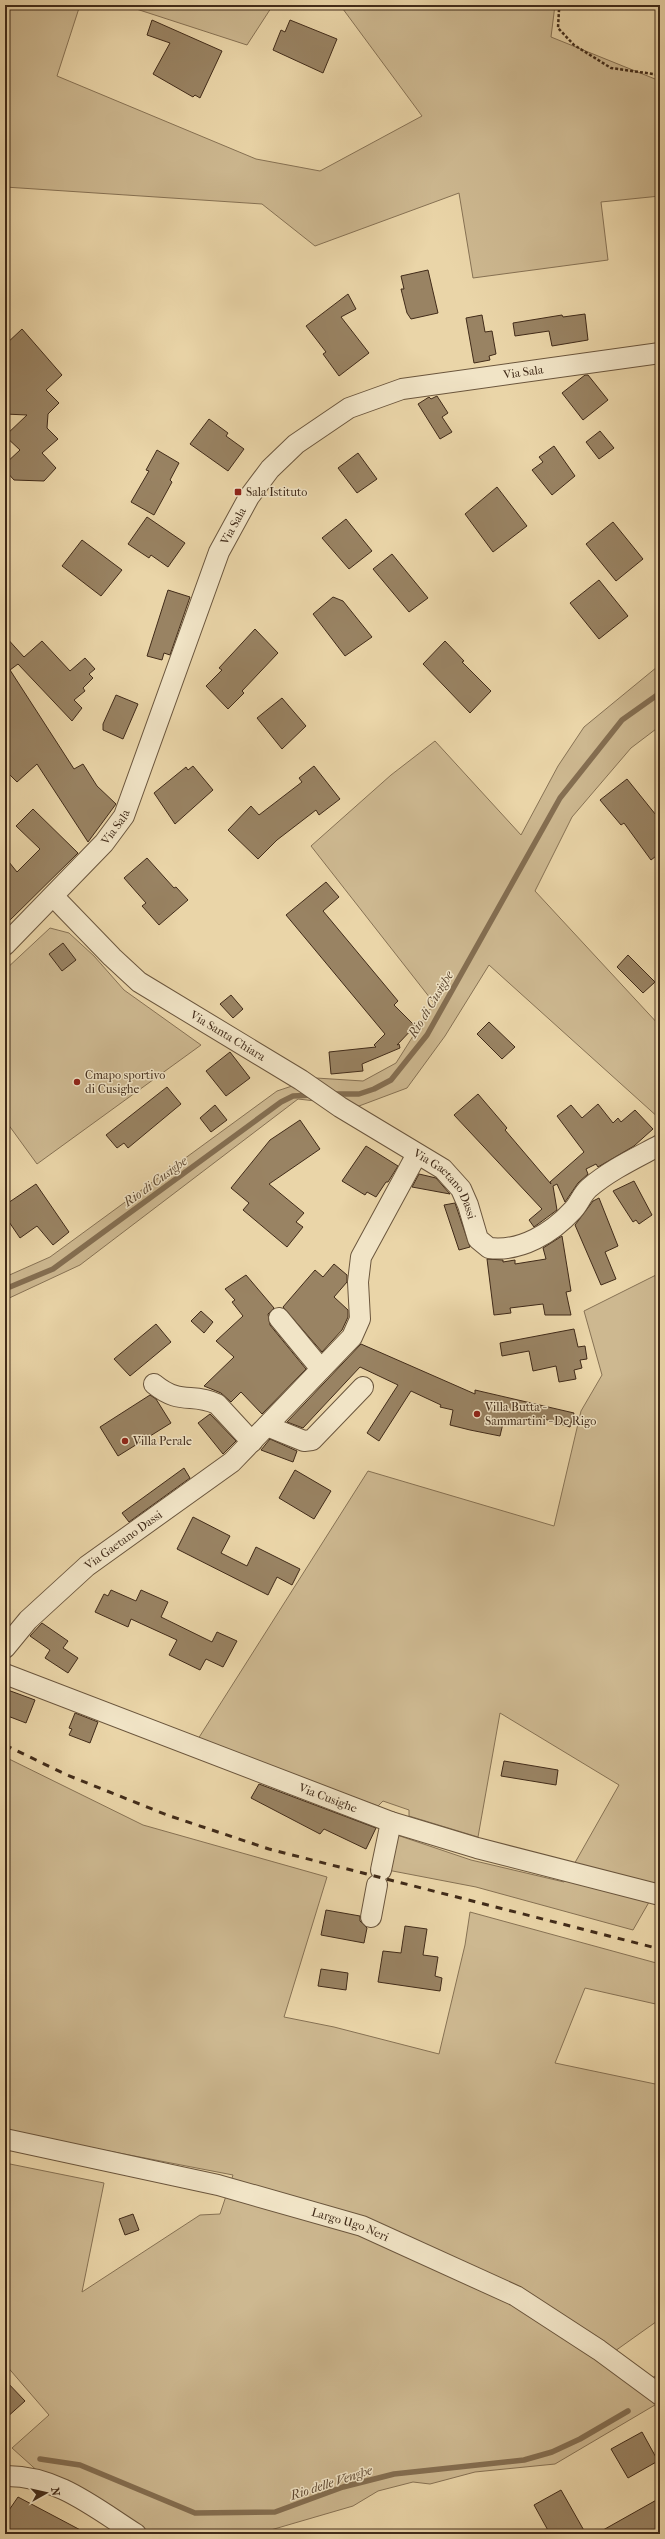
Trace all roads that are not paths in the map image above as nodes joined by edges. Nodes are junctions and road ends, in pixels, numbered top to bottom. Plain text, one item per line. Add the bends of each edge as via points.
1 (660, 353) edge
2 (54, 897) junction
3 (5, 945) edge
4 (660, 1145) edge
5 (417, 1154) junction
6 (279, 1318) dead end
7 (321, 1369) junction
8 (154, 1384) dead end
9 (363, 1387) dead end
10 (267, 1426) junction
11 (252, 1442) junction
12 (5, 1648) edge
13 (5, 1674) edge
14 (391, 1822) junction
15 (660, 1894) edge
16 (371, 1917) dead end
17 (5, 2139) edge
18 (660, 2395) edge
19 (5, 2476) edge
20 (136, 2534) edge

1 - 2 street, Via Sala via 402,389 349,408 296,444 270,469 249,497 219,552 124,816 104,843
2 - 3 street, Via Sala
2 - 5 street, Via Santa Chiara via 139,982
4 - 5 street, Via Gaetano Dassi via 614,1170 589,1188 572,1211 545,1233 524,1244 493,1248 484,1246 478,1239 468,1205 455,1181 443,1169
5 - 7 street, Via Gaetano Dassi via 361,1257 358,1282 359,1324 352,1337
6 - 7 street
7 - 10 street, Via Gaetano Dassi
8 - 11 street via 174,1398 217,1404
9 - 10 street via 312,1440 304,1441
10 - 11 street, Via Gaetano Dassi
11 - 12 street, Via Gaetano Dassi via 228,1465 87,1566 28,1620
13 - 14 street, Via Cusighe
14 - 15 street, Via Cusighe via 477,1848
14 - 16 street
17 - 18 street, Largo Ugo Neri via 218,2184 362,2226 516,2296 599,2350
19 - 20 street via 36,2479 59,2487

